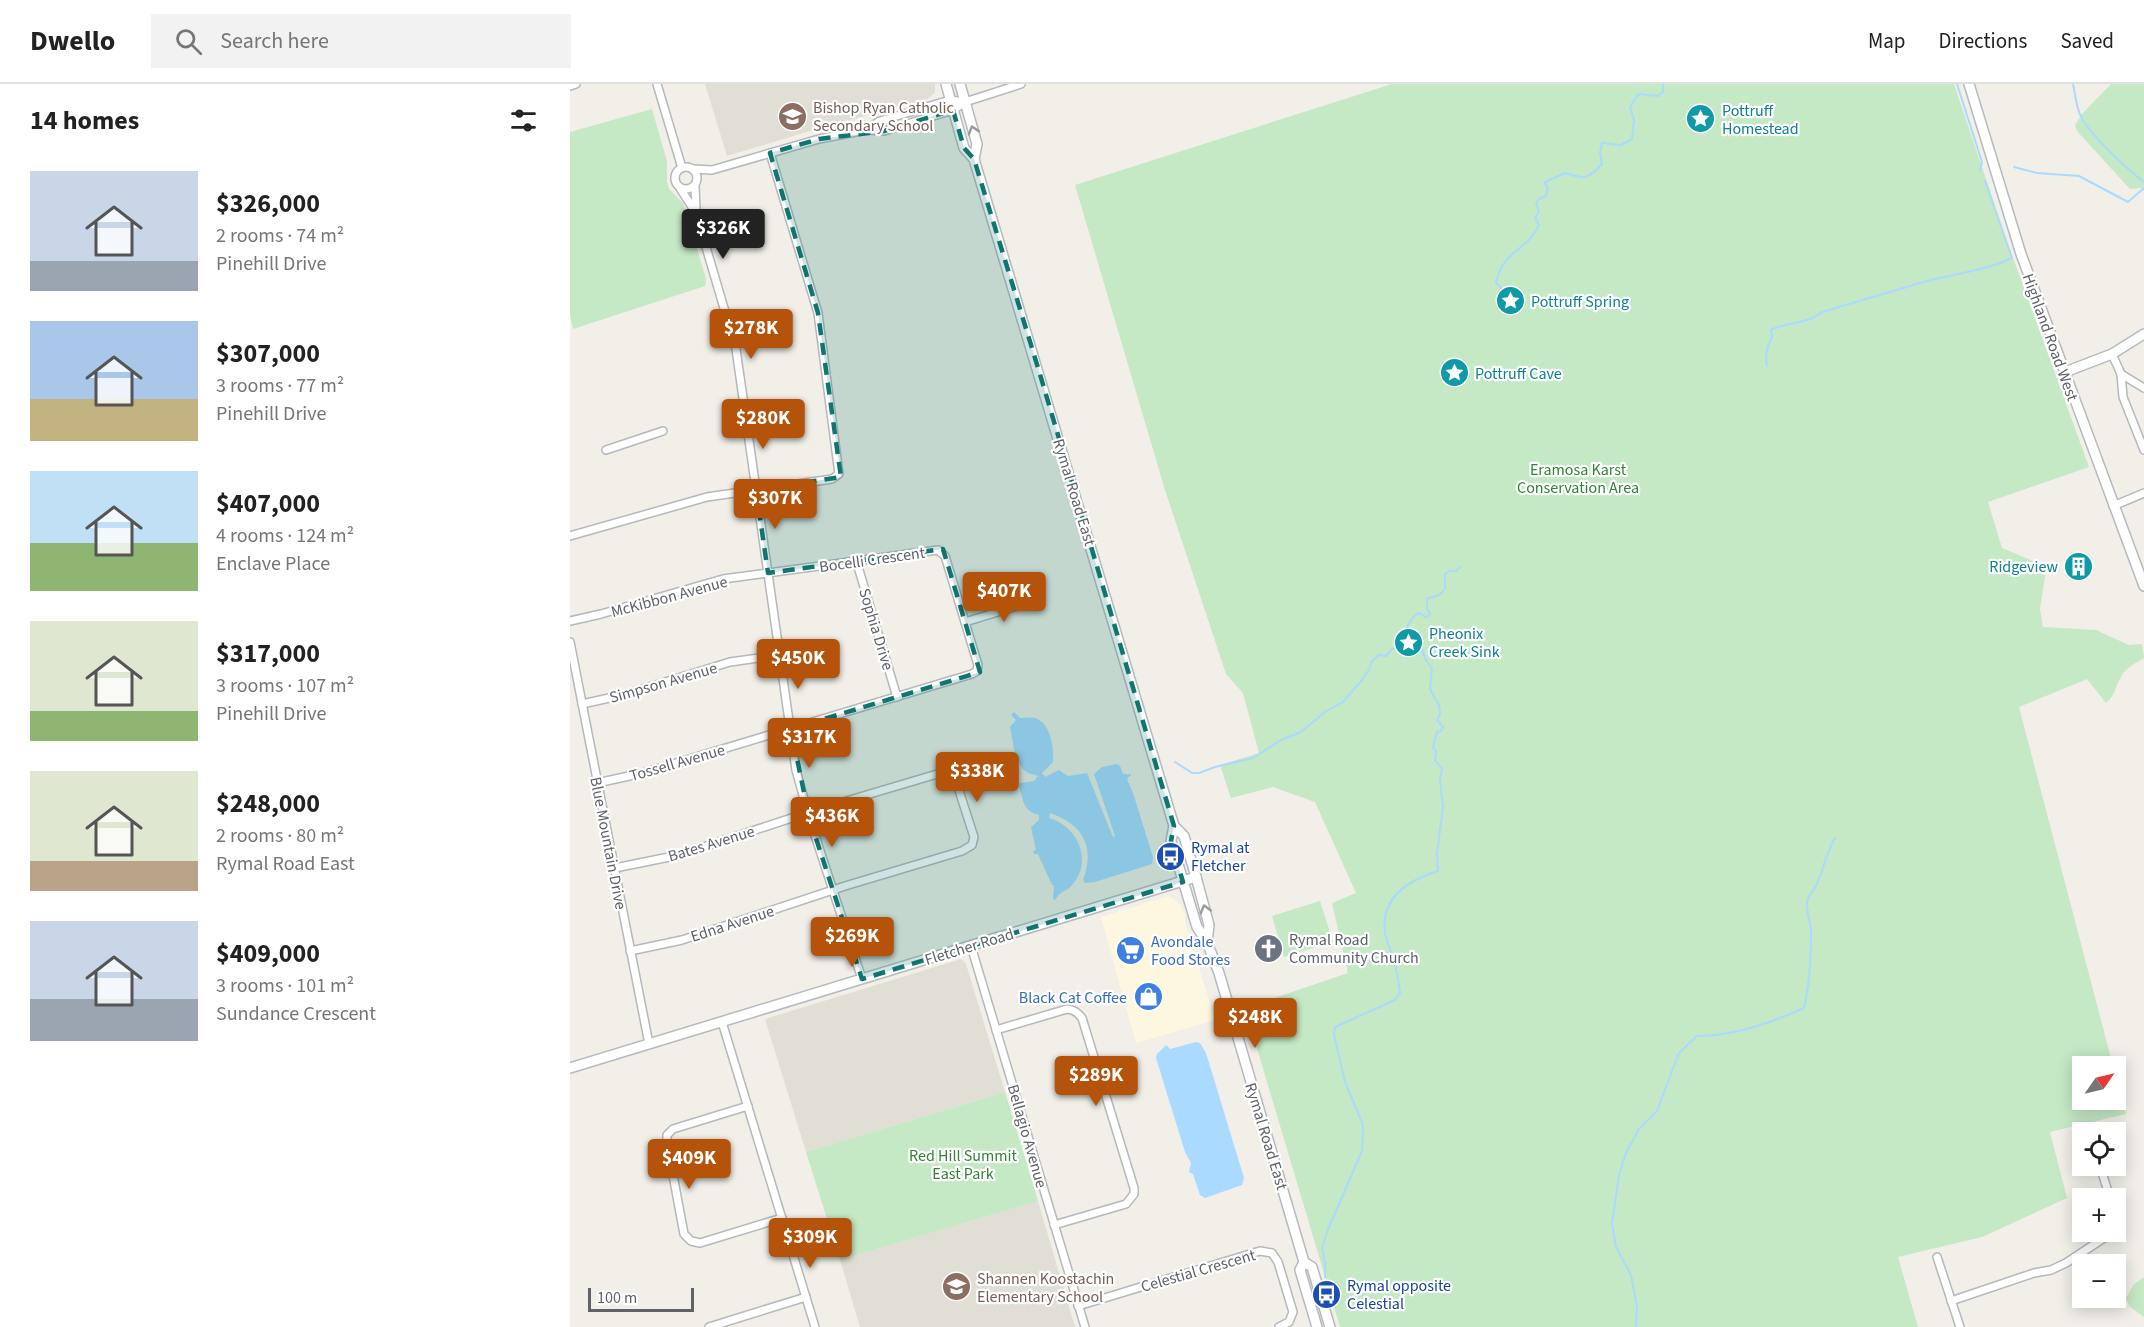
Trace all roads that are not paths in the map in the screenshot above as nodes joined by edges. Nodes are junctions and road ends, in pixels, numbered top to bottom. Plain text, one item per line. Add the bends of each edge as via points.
1 (576, 84) edge
2 (657, 84) edge
3 (946, 84) edge
4 (960, 84) edge
5 (1021, 84) edge
6 (1969, 84) edge
7 (570, 86) edge
8 (950, 100) junction
9 (965, 102) junction
10 (953, 111) junction
11 (866, 130) junction
12 (770, 153) junction
13 (974, 159) junction
14 (682, 168) junction
15 (693, 169) junction
16 (712, 170) junction
17 (696, 184) junction
18 (680, 188) junction
19 (696, 213) junction
20 (2144, 334) edge
21 (2112, 354) junction
22 (2065, 372) junction
23 (2121, 374) junction
24 (2144, 388) edge
25 (663, 431) dead end
26 (606, 450) dead end
27 (2144, 450) edge
28 (756, 490) junction
29 (2144, 493) edge
30 (2113, 506) junction
31 (570, 536) edge
32 (856, 560) junction
33 (768, 573) junction
34 (2144, 586) edge
35 (1036, 600) dead end
36 (570, 621) edge
37 (965, 622) junction
38 (570, 642) edge
39 (780, 655) junction
40 (897, 697) junction
41 (582, 704) junction
42 (791, 729) junction
43 (597, 783) junction
44 (807, 813) junction
45 (1174, 826) junction
46 (615, 868) junction
47 (1196, 878) junction
48 (1183, 882) junction
49 (833, 890) junction
50 (1207, 942) junction
51 (971, 946) junction
52 (630, 951) junction
53 (862, 979) junction
54 (722, 1022) junction
55 (996, 1030) junction
56 (649, 1044) junction
57 (570, 1068) edge
58 (748, 1106) junction
59 (782, 1218) junction
60 (1054, 1225) junction
61 (2097, 1242) edge
62 (1937, 1257) dead end
63 (1304, 1262) junction
64 (806, 1297) junction
65 (1951, 1301) junction
66 (1078, 1306) junction
67 (709, 1327) edge
68 (815, 1327) edge
69 (1084, 1327) edge
70 (1280, 1327) edge
71 (1317, 1327) edge
72 (1330, 1327) edge
73 (1960, 1327) edge

1 - 7 street
2 - 14 street
3 - 8 main road, Rymal Road East
4 - 9 main road, Rymal Road East
5 - 9 street
6 - 22 main road, Highland Road West via 2020,254
8 - 9 street
8 - 10 main road, Rymal Road East
8 - 11 street via 880,121
9 - 10 street
13 -> 9 main road, Rymal Road East via 977,144
10 - 11 street via 884,131
10 - 13 main road, Rymal Road East via 964,148
11 - 12 street
12 - 16 street
12 - 28 street via 818,314 840,472 832,479
13 - 45 main road, Rymal Road East
14 - 15 street
14 - 18 street via 675,179
15 - 16 street
15 - 17 street
16 - 17 street
17 - 18 street via 686,190
17 - 19 street
18 - 19 street
19 - 28 street via 736,349
20 - 21 main road
21 - 22 main road
21 - 23 street
22 - 30 main road, Highland Road West
23 - 24 street
23 - 27 street via 2123,397
25 - 26 street
28 - 31 street via 689,501
28 - 33 street
29 - 30 street
30 - 34 main road, Highland Road West
32 - 33 street, Bocelli Crescent
32 - 37 street, Bocelli Crescent via 942,551
32 - 40 street, Sophia Drive
33 - 36 street, McKibbon Avenue via 715,580
33 - 39 street
35 - 37 street
37 - 40 street, Bocelli Crescent via 978,663 976,672
38 - 41 street, Blue Mountain Drive
39 - 41 street, Simpson Avenue via 730,662
39 - 42 street
40 - 42 street, Bocelli Crescent
41 - 43 street, Blue Mountain Drive
42 - 43 street, Tossell Avenue
42 - 44 street
43 - 46 street, Blue Mountain Drive
44 - 46 street, Bates Avenue via 679,855
44 - 49 street
44 - 49 street, Bates Avenue via 941,772 951,773 957,782 974,837 968,848
45 - 47 main road, Rymal Road East via 1184,836
45 - 48 main road, Rymal Road East via 1171,841
46 - 52 street, Blue Mountain Drive
47 - 48 main road, Fletcher Road
50 -> 47 main road, Rymal Road East via 1209,925
48 - 50 main road, Rymal Road East via 1197,927
48 - 51 main road, Fletcher Road
49 - 52 street, Edna Avenue via 682,940
49 - 53 street
50 - 63 main road, Rymal Road East
51 - 53 main road, Fletcher Road
51 - 55 street, Bellagio Avenue
52 - 56 street, Blue Mountain Drive
53 - 54 main road, Fletcher Road
54 - 56 main road, Fletcher Road
54 - 58 street
55 - 60 street, Bellagio Avenue
55 - 60 street via 1067,1009 1078,1013 1134,1188 1126,1204
56 - 57 main road, Fletcher Road
58 - 59 street
58 - 59 street via 673,1129 667,1135 684,1233 691,1241 700,1243
59 - 64 street
60 - 66 street, Bellagio Avenue
61 - 65 street via 2051,1270
62 - 65 street
63 - 71 main road, Rymal Road East via 1300,1270
63 - 72 main road, Rymal Road East via 1312,1267
64 - 67 street
64 - 68 street
65 - 73 street
66 - 69 street, Bellagio Avenue
66 - 70 street, Celestial Crescent via 1266,1251 1278,1262 1293,1312 1289,1322

